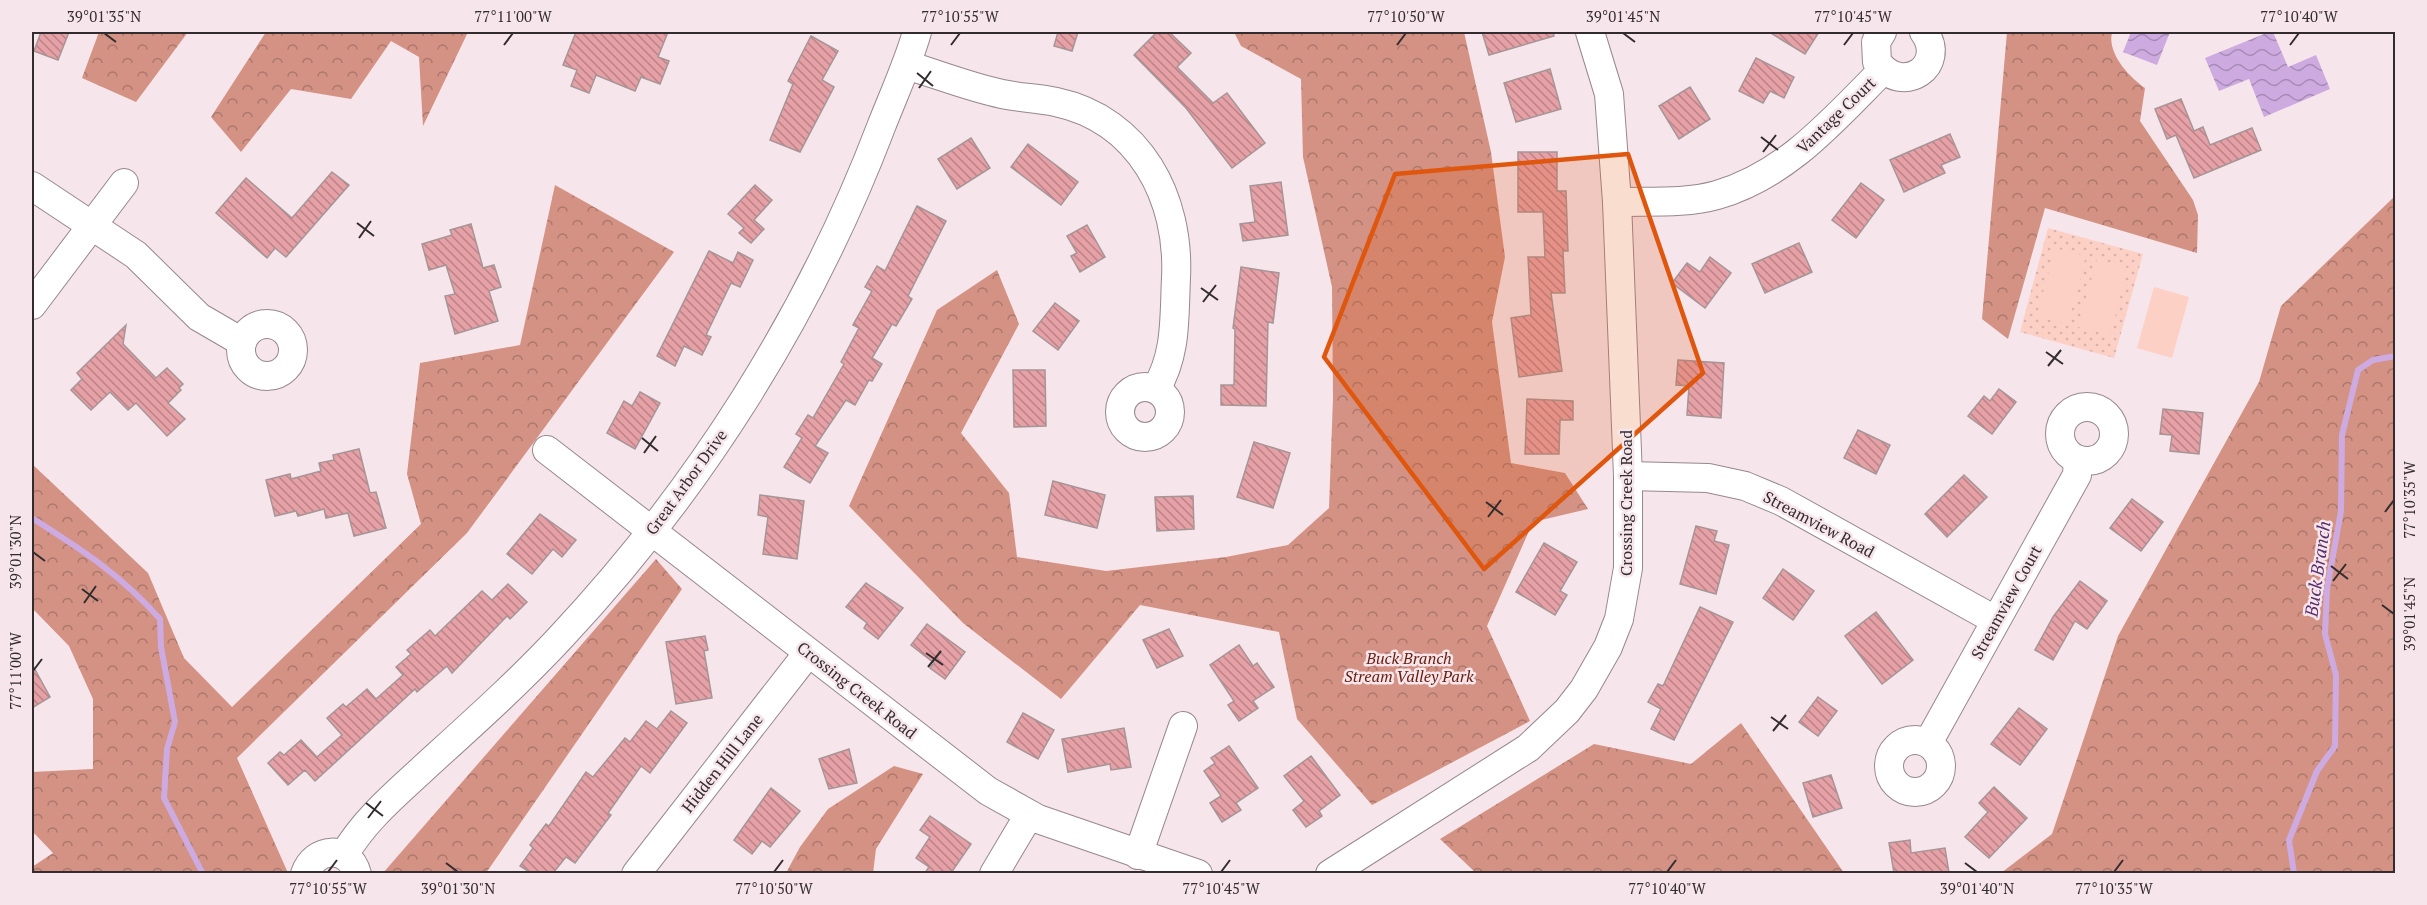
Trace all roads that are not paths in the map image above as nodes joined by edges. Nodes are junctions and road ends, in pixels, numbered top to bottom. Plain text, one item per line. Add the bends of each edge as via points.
1 (917, 32) edge
2 (1590, 32) edge
3 (1882, 32) edge
4 (1924, 32) edge
5 (906, 65) junction
6 (1883, 70) junction
7 (124, 183) dead end
8 (32, 186) edge
9 (1617, 202) junction
10 (92, 224) junction
11 (32, 305) edge
12 (242, 342) dead end
13 (1156, 388) dead end
14 (547, 450) dead end
15 (2078, 459) dead end
16 (1628, 476) junction
17 (651, 531) junction
18 (1995, 620) junction
19 (808, 653) junction
20 (1183, 726) dead end
21 (1928, 743) dead end
22 (1029, 815) junction
23 (1138, 855) junction
24 (351, 864) edge
25 (305, 873) edge
26 (636, 873) edge
27 (994, 873) edge
28 (1198, 873) edge
29 (1330, 873) edge

1 - 5 street, Great Arbor Drive
2 - 9 street, Crossing Creek Road via 1609,94
3 - 6 street, Vantage Court via 1875,52
4 - 6 street, Vantage Court via 1931,47 1930,57 1919,73 1901,78
5 - 13 street via 1002,94 1058,102 1097,118 1126,138 1147,163 1173,219 1177,248 1173,346 1167,370
5 - 17 street, Great Arbor Drive via 857,190 789,324 706,456
6 - 9 street, Vantage Court via 1812,141 1779,166 1748,182 1718,195 1679,201
7 - 10 street
8 - 10 street
9 - 16 street, Crossing Creek Road
10 - 11 street
10 - 12 street via 136,255 200,317
14 - 17 street, Crossing Creek Road
15 - 18 street, Streamview Court via 2077,475
16 - 18 street, Streamview Road via 1708,478 1745,486 1781,501
16 - 29 street, Crossing Creek Road via 1626,591 1608,647 1584,689 1567,711 1527,748
17 - 19 street, Crossing Creek Road
17 - 24 street, Great Arbor Drive via 559,639 362,827
18 - 21 street, Streamview Court
19 - 22 street, Crossing Creek Road via 988,791
19 - 26 street, Hidden Hill Lane
20 - 23 street
22 - 23 street, Crossing Creek Road
22 - 27 street
23 - 28 street, Crossing Creek Road
24 - 25 street, Great Arbor Drive via 328,852 313,859

